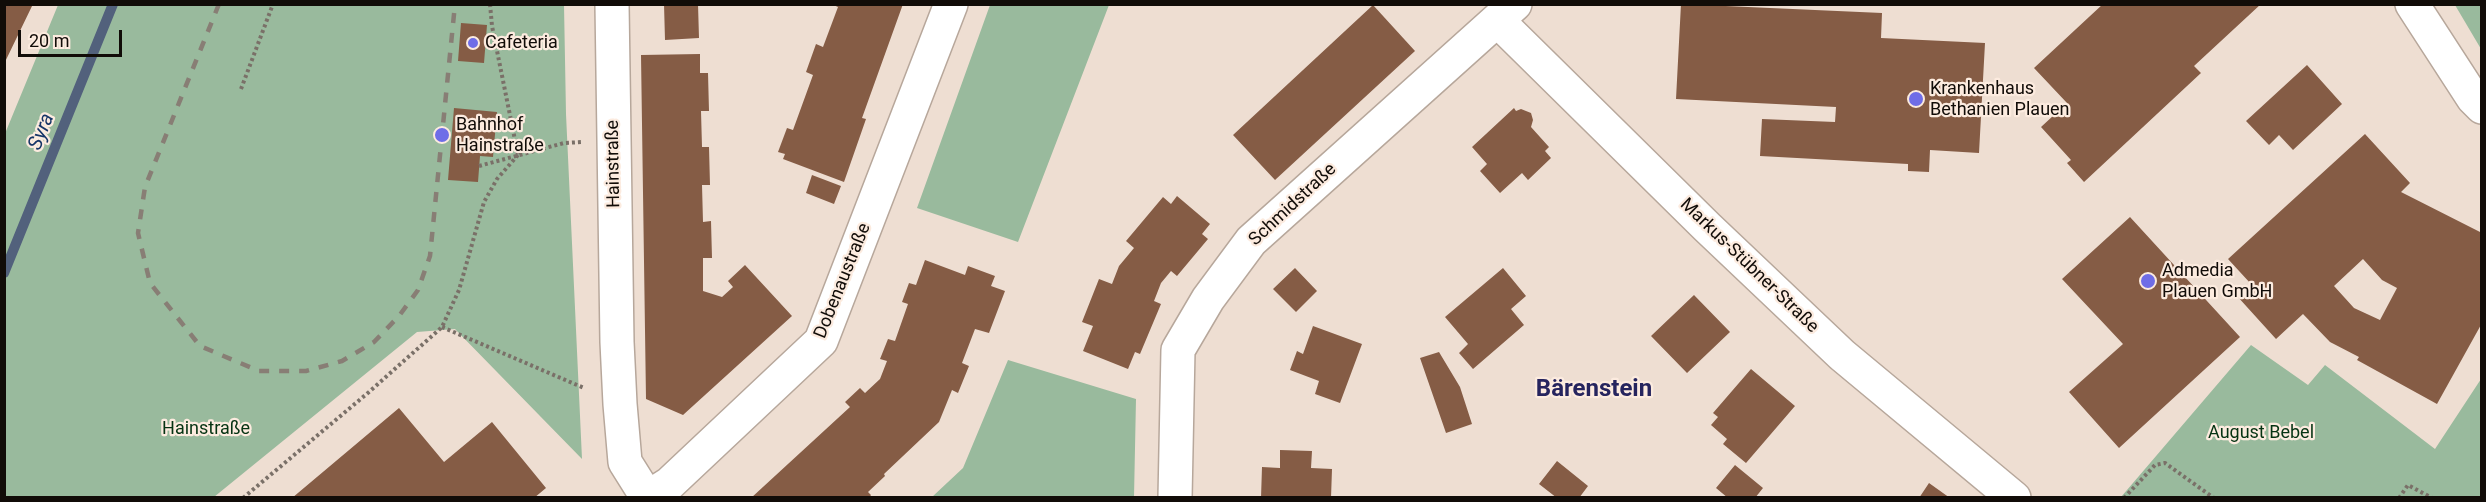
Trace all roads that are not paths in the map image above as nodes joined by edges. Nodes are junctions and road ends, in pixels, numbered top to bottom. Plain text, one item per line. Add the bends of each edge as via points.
1 (612, 4) edge
2 (951, 4) edge
3 (2412, 4) edge
4 (1506, 13) edge
5 (2481, 107) edge
6 (647, 497) edge
7 (1175, 498) edge
8 (2014, 498) edge

1 - 6 street, Hainstraße via 620,404 625,462
2 - 6 street, Dobenaustraße via 821,341 669,484
3 - 5 street
4 - 7 street, Schmidstraße via 1251,242 1208,299 1178,350
4 - 8 street, Markus-Stübner-Straße via 1707,227 1842,355

